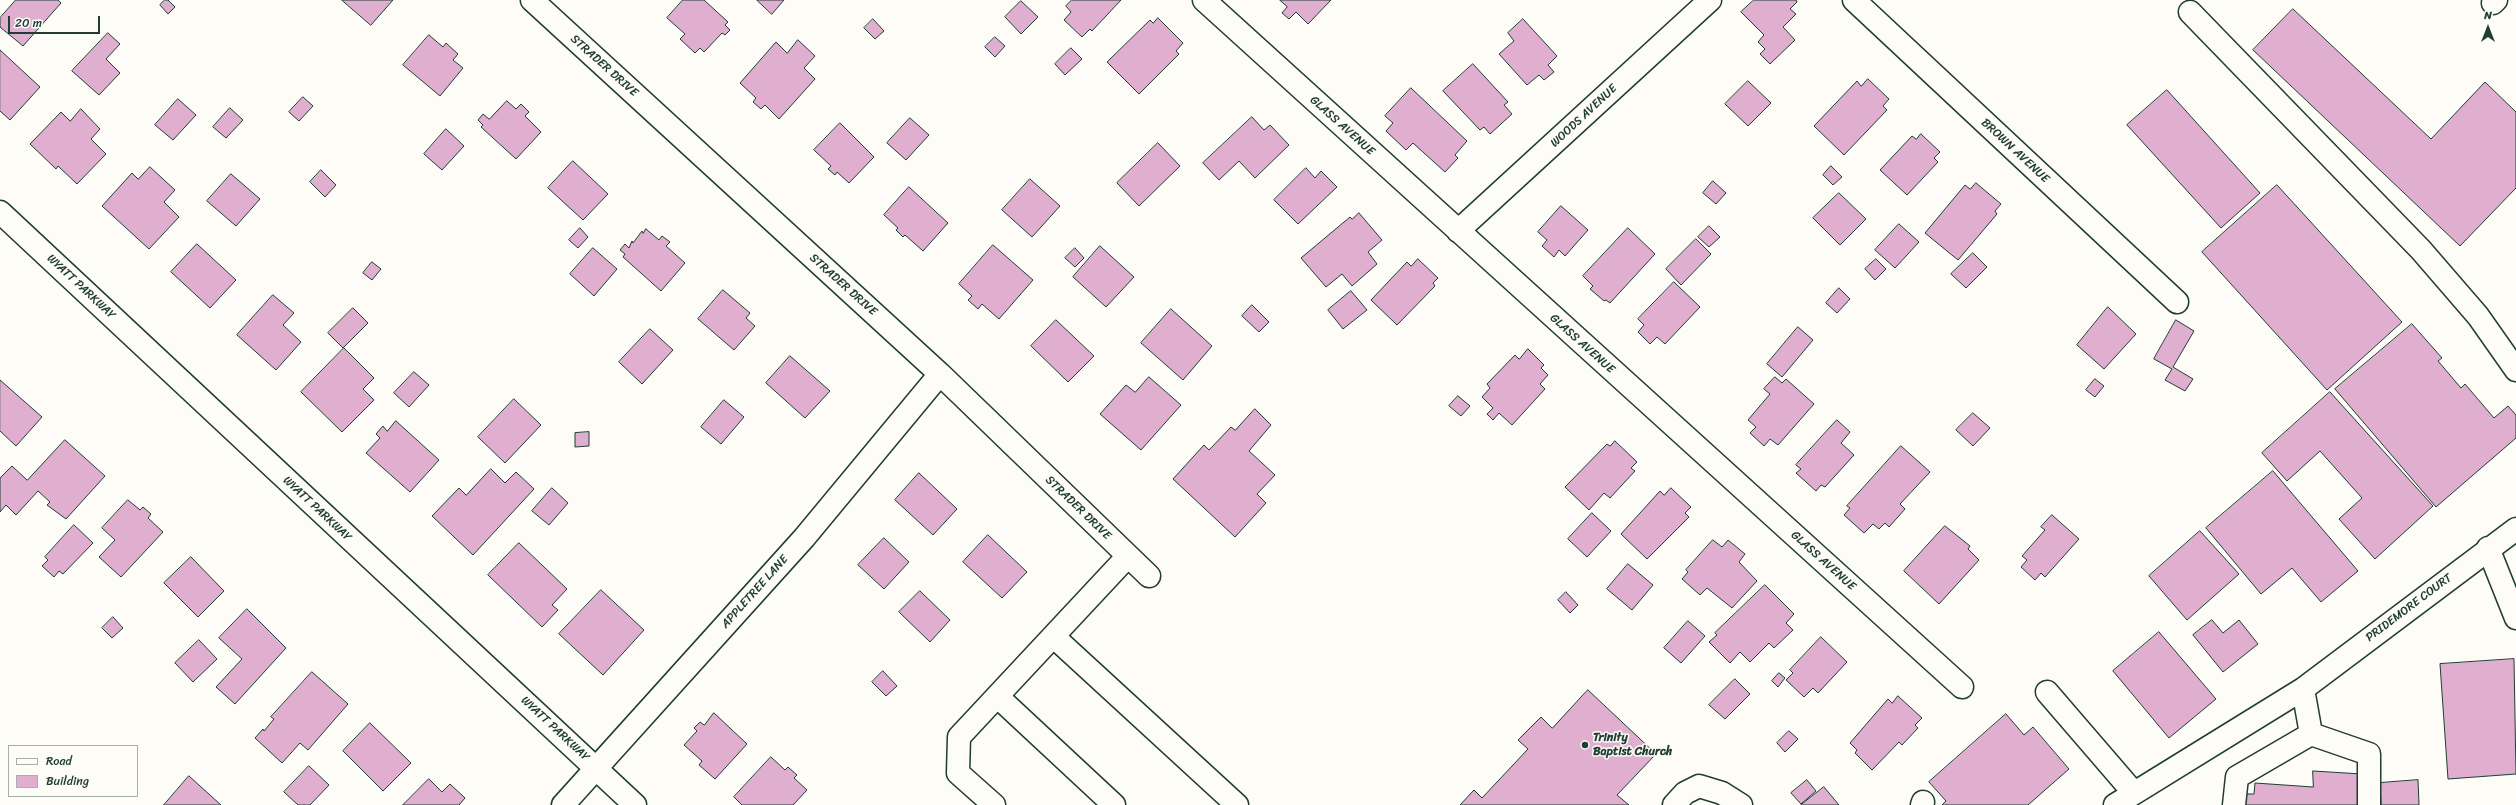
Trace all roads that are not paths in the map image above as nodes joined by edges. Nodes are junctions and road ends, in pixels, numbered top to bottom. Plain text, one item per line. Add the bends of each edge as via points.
1 (532, 0) edge
2 (1204, 0) edge
3 (1710, 0) edge
4 (1854, 0) edge
5 (2190, 12) dead end
6 (0, 212) edge
7 (1458, 232) junction
8 (2177, 302) dead end
9 (2516, 370) edge
10 (940, 374) junction
11 (2516, 529) edge
12 (2488, 548) junction
13 (1128, 556) junction
14 (1149, 576) dead end
15 (2516, 618) edge
16 (1054, 638) junction
17 (1962, 687) dead end
18 (2303, 689) junction
19 (2047, 692) dead end
20 (998, 697) junction
21 (2311, 734) junction
22 (597, 768) junction
23 (2134, 793) junction
24 (563, 805) edge
25 (635, 805) edge
26 (994, 805) edge
27 (1114, 805) edge
28 (1237, 805) edge
29 (1674, 805) edge
30 (1741, 805) edge
31 (2115, 805) edge
32 (2234, 805) edge
33 (2369, 805) edge

1 - 10 street, STRADER DRIVE
2 - 7 street, GLASS AVENUE
3 - 7 street, WOODS AVENUE
4 - 8 street, BROWN AVENUE
5 - 9 street via 2421,250 2478,316
6 - 22 street, WYATT PARKWAY
7 - 17 street, GLASS AVENUE
10 - 13 street, STRADER DRIVE
10 - 22 street, APPLETREE LANE via 804,538
11 - 12 street, PRIDEMORE COURT
12 - 15 street
12 - 18 street, PRIDEMORE COURT
13 - 14 street, STRADER DRIVE
13 - 16 street
16 - 20 street
16 - 28 street
18 - 21 street
18 - 23 street, PRIDEMORE COURT
19 - 23 street
20 - 26 street via 959,737 958,773
20 - 27 street
21 - 32 street via 2237,777
21 - 33 street via 2369,754
22 - 24 street, APPLETREE LANE
22 - 25 street, WYATT PARKWAY
23 - 31 street, PRIDEMORE COURT
29 - 30 street via 1685,793 1699,786 1722,793

